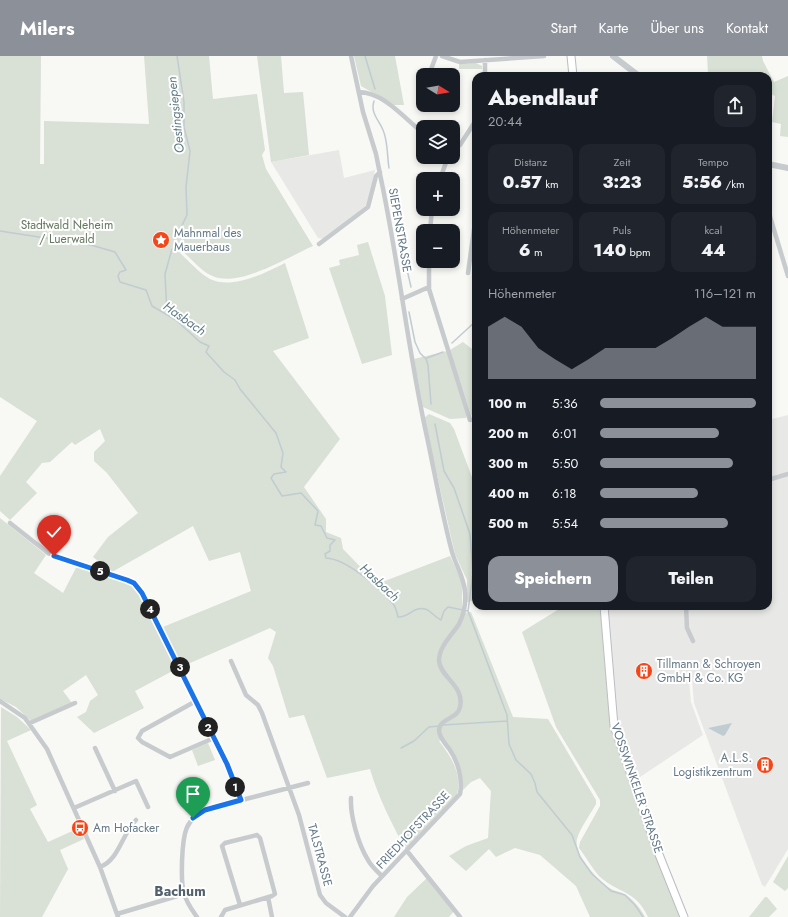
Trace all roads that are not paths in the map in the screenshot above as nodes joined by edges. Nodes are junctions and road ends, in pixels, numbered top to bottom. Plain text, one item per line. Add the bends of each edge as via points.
1 (351, 56) edge
2 (436, 56) edge
3 (442, 56) edge
4 (544, 56) edge
5 (571, 56) edge
6 (613, 56) edge
7 (482, 59) edge
8 (432, 68) edge
9 (484, 72) edge
10 (572, 72) edge
11 (634, 72) edge
12 (359, 92) junction
13 (416, 126) edge
14 (472, 126) edge
15 (460, 144) edge
16 (772, 165) edge
17 (788, 168) edge
18 (380, 172) junction
19 (772, 225) edge
20 (774, 232) joint
21 (319, 244) dead end
22 (472, 244) edge
23 (429, 268) edge
24 (468, 273) dead end
25 (788, 276) edge
26 (428, 286) junction
27 (402, 299) junction
28 (470, 420) dead end
29 (788, 474) edge
30 (772, 479) edge
31 (10, 523) dead end
32 (604, 610) edge
33 (686, 610) edge
34 (692, 641) dead end
35 (443, 647) joint
36 (231, 661) dead end
37 (0, 701) edge
38 (196, 701) junction
39 (75, 703) dead end
40 (30, 723) junction
41 (214, 738) junction
42 (95, 748) dead end
43 (308, 783) dead end
44 (288, 789) junction
45 (115, 791) junction
46 (351, 798) dead end
47 (241, 800) junction
48 (148, 807) dead end
49 (74, 808) junction
50 (136, 820) dead end
51 (407, 851) junction
52 (100, 867) junction
53 (382, 876) junction
54 (184, 894) junction
55 (268, 897) junction
56 (240, 905) junction
57 (118, 916) edge
58 (197, 917) edge
59 (221, 917) edge
60 (272, 917) edge
61 (345, 917) edge
62 (350, 917) edge
63 (460, 917) edge
64 (684, 917) edge

1 - 12 street, SIEPENSTRASSE
2 - 8 street
3 - 7 street via 455,62
4 - 7 street
5 - 10 main road
6 - 11 street
7 - 9 street
12 - 13 street via 383,100
12 - 18 street, SIEPENSTRASSE
14 - 15 street
16 - 17 street
18 - 21 street via 376,176 368,207
18 - 27 street, SIEPENSTRASSE
19 - 20 street
20 - 25 street
22 - 24 street
23 - 26 street
26 - 27 street
26 - 28 street
27 - 35 street, SIEPENSTRASSE via 420,409 452,551 464,581 463,613 459,624
29 - 30 street
31 - 38 street via 48,553 127,580 139,588
32 - 64 main road, VOSSWINKELER STRASSE via 614,726
33 - 34 street via 687,628
35 - 51 street, FRIEDHOFSTRASSE via 440,665 456,688 460,704 458,712 442,724 440,734 456,761 461,791
36 - 44 street, TALSTRASSE via 246,695 258,705 262,713
37 - 40 street
38 - 41 street
38 - 41 street via 142,731 138,738 170,757
39 - 40 street
40 - 49 street via 47,749
41 - 47 street
42 - 45 street
43 - 44 street
44 - 47 street
44 - 61 street, TALSTRASSE via 306,838 320,894 326,903
45 - 48 street via 136,782
45 - 49 street
46 - 53 street via 350,809 364,852 371,865
47 - 54 street via 205,810 190,822 183,847
49 - 52 street
50 - 52 street via 128,827 114,857
51 - 53 street, FRIEDHOFSTRASSE
51 - 63 street
52 - 57 street
53 - 62 street, FRIEDHOFSTRASSE
54 - 57 street
54 - 58 street
55 - 56 street
55 - 56 street via 274,895 276,890 260,838 255,835 225,843 222,846
55 - 60 street
56 - 59 street via 225,910

